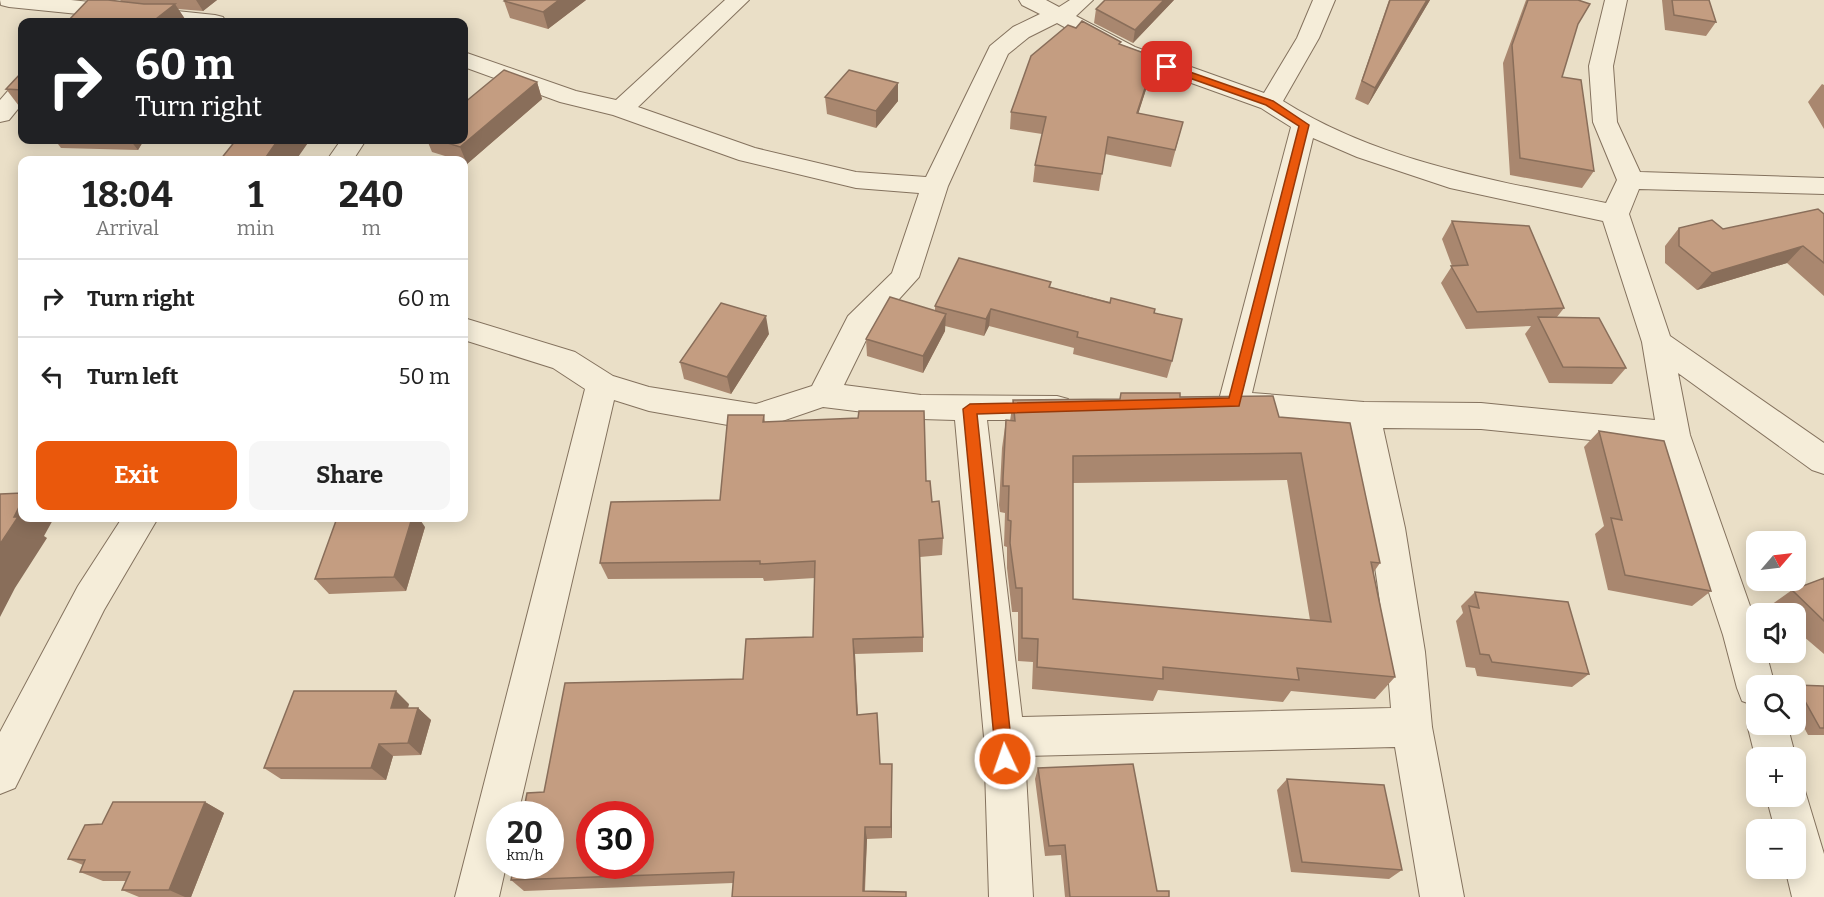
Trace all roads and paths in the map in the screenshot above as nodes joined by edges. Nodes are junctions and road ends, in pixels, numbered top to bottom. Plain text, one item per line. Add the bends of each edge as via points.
1 (9, 0) edge
2 (738, 0) edge
3 (1030, 0) edge
4 (1324, 0) edge
5 (1616, 0) edge
6 (1072, 7) edge
7 (92, 11) edge
8 (170, 18) edge
9 (468, 60) edge
10 (18, 94) edge
11 (1270, 103) junction
12 (621, 108) junction
13 (0, 115) edge
14 (1304, 125) junction
15 (1630, 180) junction
16 (935, 186) junction
17 (1824, 186) edge
18 (1615, 214) junction
19 (468, 330) edge
20 (1657, 342) junction
21 (603, 384) junction
22 (823, 395) junction
23 (1234, 403) junction
24 (1199, 404) edge
25 (1080, 408) edge
26 (970, 409) junction
27 (1364, 415) junction
28 (1674, 435) junction
29 (1824, 461) edge
30 (138, 522) edge
31 (1753, 675) edge
32 (1412, 727) junction
33 (1004, 736) junction
34 (0, 774) edge
35 (1790, 807) edge
36 (1814, 896) edge
37 (477, 897) edge
38 (1011, 897) edge
39 (1442, 897) edge

1 - 7 street
2 - 12 street
3 - 6 street
4 - 11 street via 1308,38
5 - 15 street via 1602,66 1605,122
6 - 11 street via 1127,52
6 - 16 street via 1035,24 998,51
7 - 8 street
9 - 12 street via 569,97
10 - 13 street
11 - 14 street
12 - 16 street via 748,154 793,166 856,180
14 - 18 street via 1366,151 1459,182
14 - 23 street
15 - 17 street
15 - 18 street
16 - 22 street via 905,277 858,324
18 - 20 street
19 - 21 street via 564,360
20 - 28 street
20 - 29 street
21 - 22 street via 649,399 756,417
21 - 37 street
22 - 26 street
23 - 24 street
23 - 27 street
25 - 26 street
26 - 33 street
27 - 28 street via 1481,416
27 - 32 street via 1388,528 1406,652
28 - 31 street
30 - 34 street via 91,598
32 - 33 street
32 - 39 street
33 - 38 street
35 - 36 street

